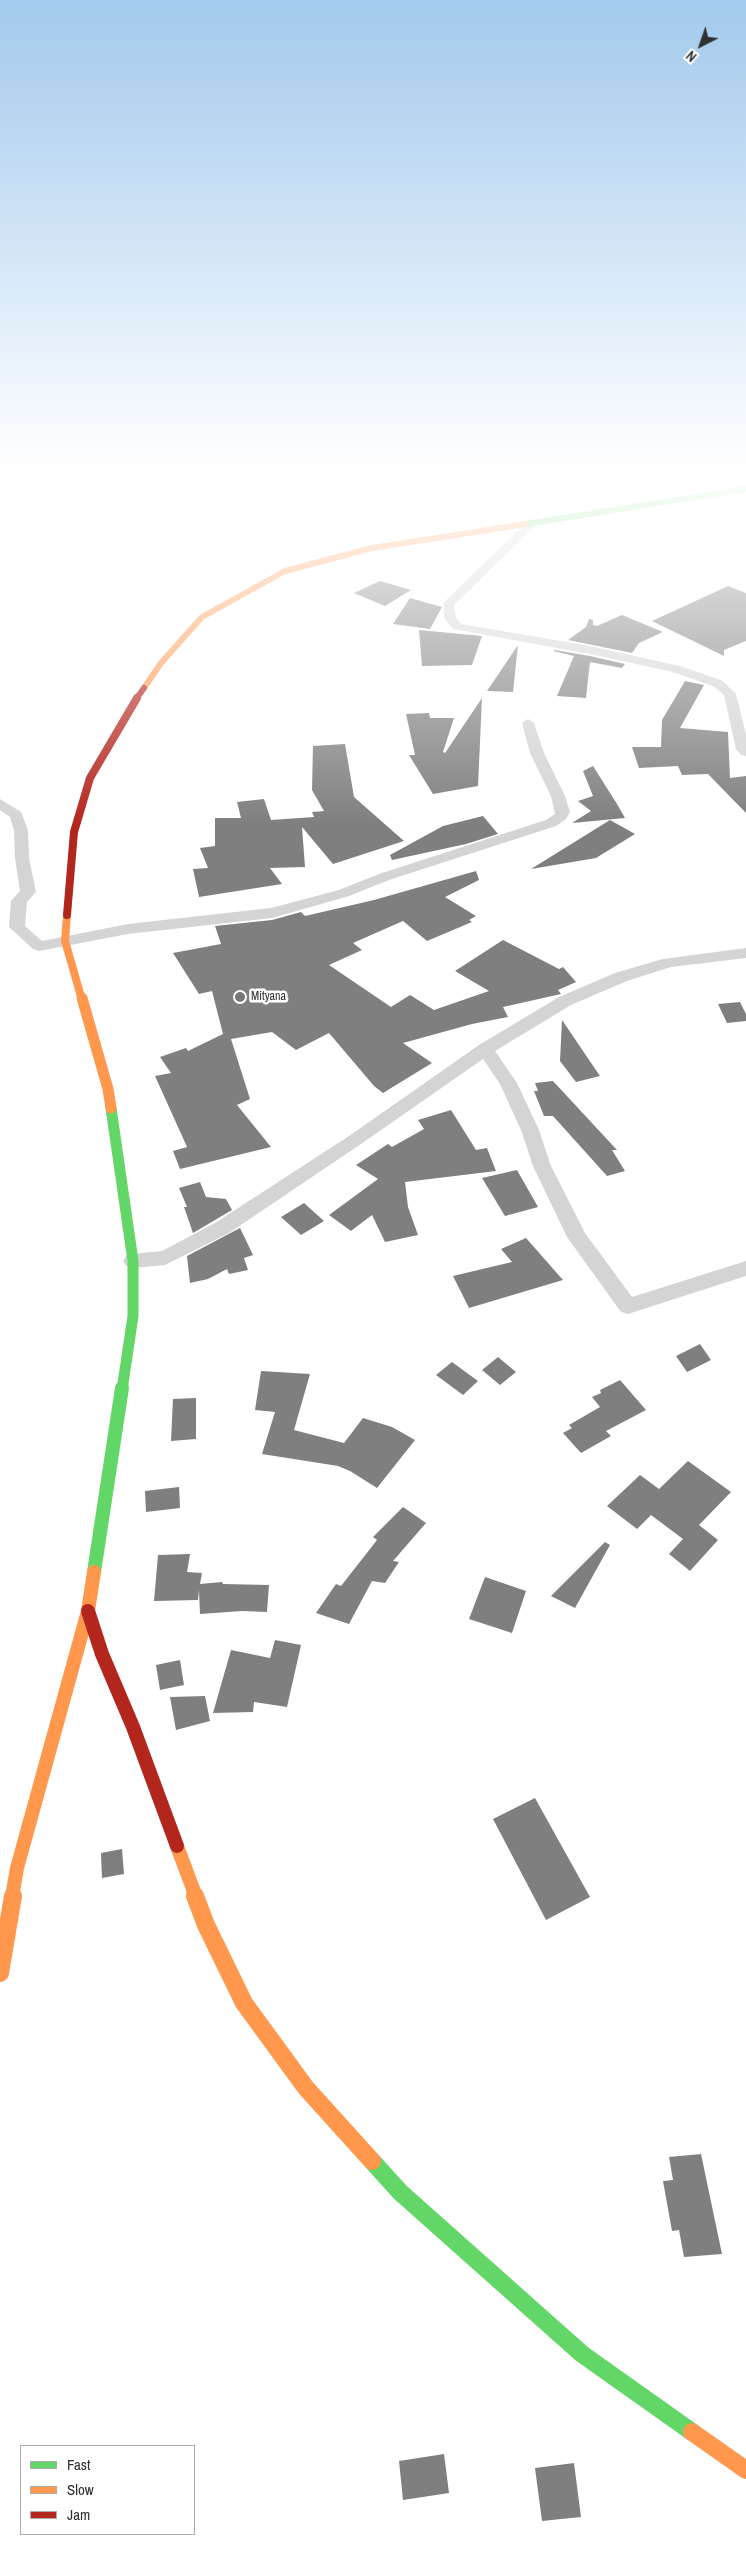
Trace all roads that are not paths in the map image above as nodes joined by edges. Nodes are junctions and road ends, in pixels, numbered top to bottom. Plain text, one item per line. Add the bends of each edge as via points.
1 (253, 587) edge
2 (465, 587) edge
3 (528, 723) dead end
4 (746, 752) edge
5 (0, 803) edge
6 (65, 941) junction
7 (746, 953) edge
8 (484, 1049) junction
9 (133, 1261) junction
10 (746, 1268) edge
11 (88, 1611) junction
12 (0, 1973) edge
13 (746, 2470) edge

1 - 6 main road via 202,618 161,663 125,715 90,778 74,832
2 - 4 street via 448,604 450,618 457,627 600,652 676,669 719,684 730,694
3 - 6 street via 563,812 551,823 301,906
5 - 6 street via 16,815 21,830 28,892 18,900 18,927 38,946
6 - 9 main road via 108,1089
7 - 8 street via 669,962 621,977 565,1001
8 - 9 street via 222,1228 165,1258
8 - 10 street via 512,1091 542,1166 577,1237 628,1306
9 - 11 main road via 133,1316
11 - 12 main road via 17,1868
11 - 13 main road via 206,1925 244,2003 306,2088 400,2192 582,2354

